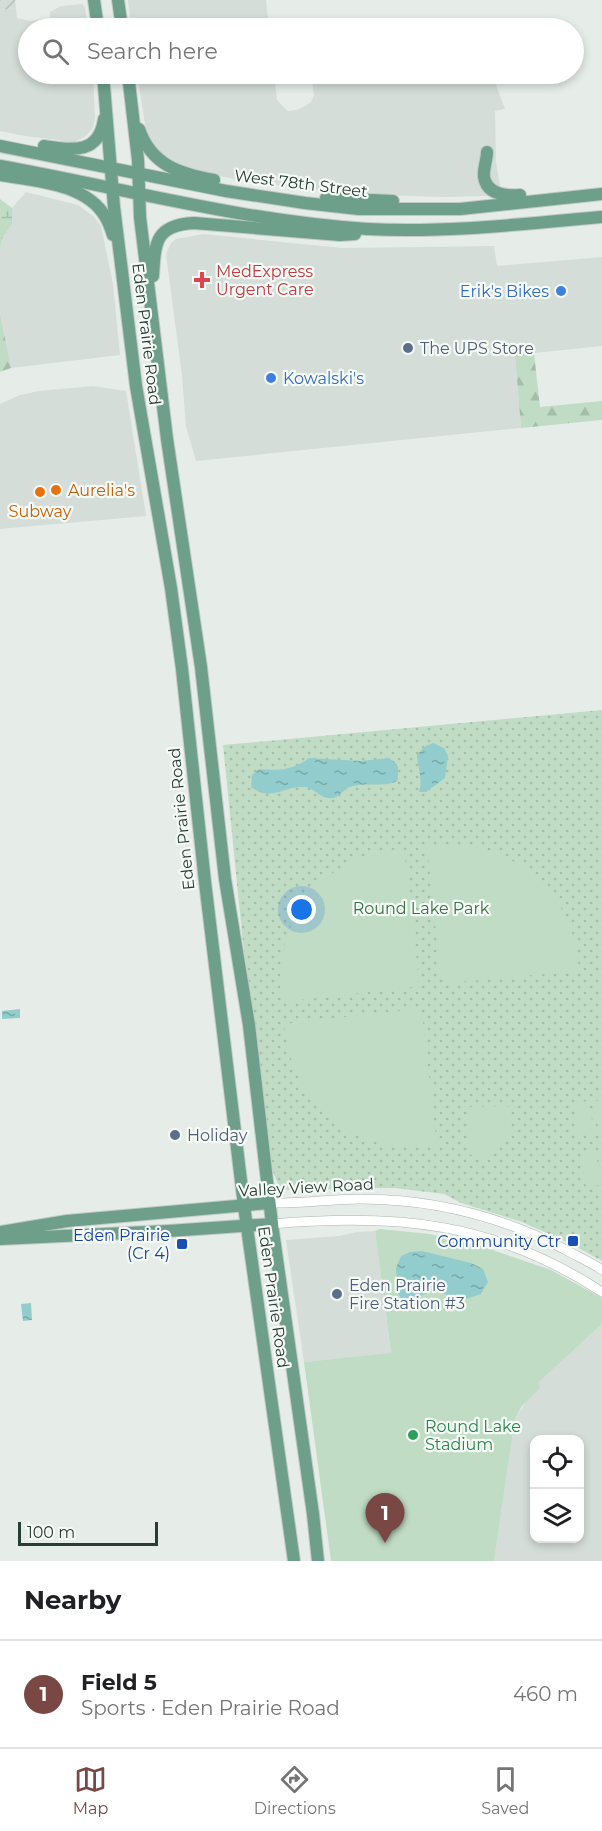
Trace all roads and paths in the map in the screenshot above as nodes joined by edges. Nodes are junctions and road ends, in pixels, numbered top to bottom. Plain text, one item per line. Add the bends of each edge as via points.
1 (94, 0) edge
2 (118, 0) edge
3 (97, 18) edge
4 (121, 18) edge
5 (104, 84) edge
6 (129, 84) edge
7 (106, 103) junction
8 (132, 106) junction
9 (0, 145) edge
10 (487, 152) dead end
11 (0, 166) edge
12 (111, 167) junction
13 (138, 173) junction
14 (0, 175) edge
15 (112, 188) junction
16 (602, 188) edge
17 (139, 194) junction
18 (602, 194) edge
19 (460, 209) junction
20 (602, 216) edge
21 (421, 230) junction
22 (120, 252) junction
23 (151, 307) junction
24 (269, 1203) junction
25 (244, 1206) junction
26 (272, 1224) junction
27 (247, 1226) junction
28 (0, 1232) edge
29 (0, 1239) edge
30 (602, 1270) edge
31 (602, 1292) edge
32 (294, 1561) edge
33 (318, 1561) edge

1 - 3 main road
2 - 4 main road
5 - 7 main road, Eden Prairie Road
6 - 8 main road, Eden Prairie Road
7 - 9 main road via 102,131 84,147 73,150
7 - 12 main road, Eden Prairie Road
8 - 13 main road, Eden Prairie Road
8 - 19 main road via 148,150 183,172 284,192
9 - 12 main road, West 78th Street
10 - 16 main road via 484,178 498,194
11 - 15 main road
12 - 13 main road, West 78th Street
12 - 15 main road, Eden Prairie Road
13 - 17 main road, Eden Prairie Road
13 - 19 main road, West 78th Street via 304,204 359,209
14 - 22 main road via 49,184 93,202 106,218
15 - 17 main road
15 - 22 main road, Eden Prairie Road
17 - 21 main road via 263,218 366,229
17 - 23 main road, Eden Prairie Road
18 - 19 main road, West 78th Street
20 - 21 main road via 474,229
21 - 23 main road via 340,235 179,224 168,228 155,247
22 - 25 main road, Eden Prairie Road via 136,386 182,669
23 - 24 main road, Eden Prairie Road via 201,668 225,879 249,1025
24 - 25 main road, Valley View Road
24 - 26 main road, Eden Prairie Road
24 - 30 street, Valley View Road via 361,1199 449,1208 531,1233
25 - 27 main road, Eden Prairie Road
25 - 28 main road, Valley View Road via 67,1221
26 - 27 main road, Valley View Road
26 - 31 street, Valley View Road via 368,1219 438,1226 530,1252
26 - 33 main road, Eden Prairie Road
27 - 29 main road, Valley View Road
27 - 32 main road, Eden Prairie Road

